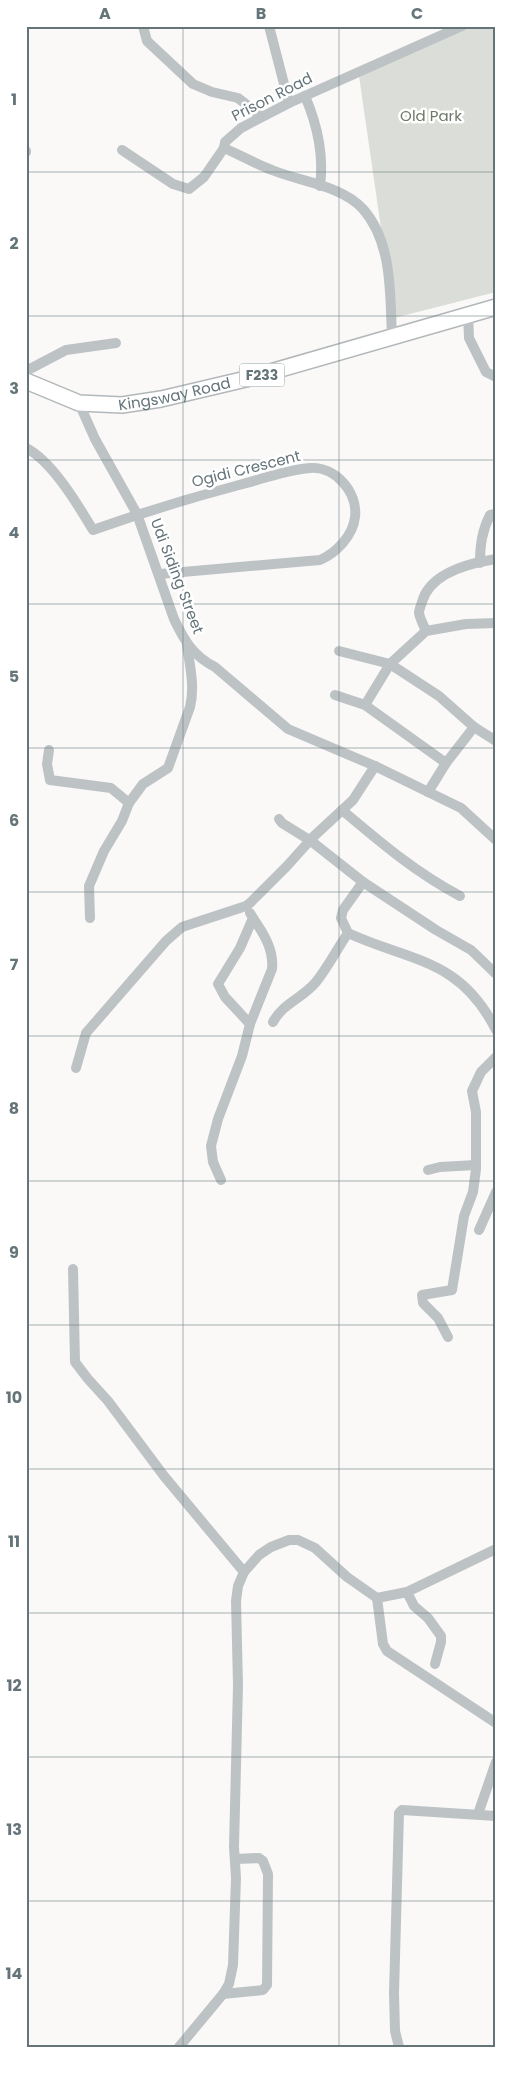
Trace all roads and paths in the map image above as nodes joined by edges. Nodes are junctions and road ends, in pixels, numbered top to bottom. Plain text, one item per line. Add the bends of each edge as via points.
1 (142, 26) edge
2 (268, 26) edge
3 (462, 26) edge
4 (305, 96) junction
5 (289, 103) junction
6 (262, 116) junction
7 (224, 148) junction
8 (122, 150) dead end
9 (320, 186) junction
10 (496, 308) edge
11 (468, 314) junction
12 (392, 338) junction
13 (116, 343) dead end
14 (26, 371) edge
15 (496, 377) edge
16 (26, 381) edge
17 (79, 403) junction
18 (26, 448) edge
19 (137, 514) junction
20 (496, 514) edge
21 (496, 559) edge
22 (480, 563) junction
23 (160, 574) junction
24 (496, 623) edge
25 (426, 631) junction
26 (186, 642) junction
27 (339, 651) dead end
28 (390, 664) junction
29 (335, 695) dead end
30 (365, 705) junction
31 (474, 727) junction
32 (496, 741) edge
33 (50, 750) dead end
34 (446, 763) junction
35 (374, 766) junction
36 (428, 792) junction
37 (129, 803) junction
38 (342, 810) junction
39 (279, 819) dead end
40 (311, 840) junction
41 (496, 840) edge
42 (363, 882) junction
43 (460, 896) dead end
44 (246, 906) junction
45 (90, 918) dead end
46 (253, 918) junction
47 (348, 933) junction
48 (494, 969) edge
49 (274, 1022) dead end
50 (250, 1024) junction
51 (496, 1030) edge
52 (496, 1057) edge
53 (76, 1068) dead end
54 (476, 1165) junction
55 (428, 1170) dead end
56 (222, 1180) dead end
57 (496, 1192) edge
58 (479, 1230) dead end
59 (73, 1269) dead end
60 (448, 1337) dead end
61 (496, 1549) edge
62 (244, 1572) junction
63 (407, 1592) junction
64 (377, 1598) junction
65 (436, 1664) dead end
66 (496, 1723) edge
67 (496, 1762) edge
68 (478, 1814) junction
69 (496, 1816) edge
70 (234, 1859) junction
71 (223, 1994) junction
72 (179, 2047) edge
73 (399, 2047) edge

1 - 6 street via 147,41 193,84 238,98
2 - 5 street
3 - 4 street, Prison Road
4 - 5 street, Prison Road
4 - 9 street via 320,148
5 - 6 street, Prison Road
6 - 7 street, Prison Road via 235,132 225,142
7 - 8 street, Prison Road via 204,177 189,189 173,184
7 - 9 street via 272,170
9 - 12 street via 363,209 374,228 386,260
10 - 11 main road, Kingsway Road / F233
11 - 12 main road, Kingsway Road / F233
11 - 15 street via 468,338 486,372
12 - 17 main road, Kingsway Road / F233 via 184,395 122,405
13 - 14 street via 68,349
16 - 17 main road, Kingsway Road / F233
17 - 19 street, Udi Siding Street
18 - 19 street, Ogidi Crescent via 33,451 62,483 93,530
19 - 23 street, Udi Siding Street
19 - 23 street, Ogidi Crescent via 272,476 319,467 333,472 356,507 356,519 339,549 320,560
20 - 22 street via 490,515 484,529
21 - 22 street
22 - 25 street via 439,578 425,593 419,612
23 - 26 street, Udi Siding Street via 174,619
24 - 25 street
25 - 28 street
26 - 35 street, Udi Siding Street via 202,660 288,728
26 - 37 street via 192,679 190,707 168,768 144,784
27 - 28 street
28 - 30 street
28 - 31 street via 439,696
29 - 30 street
30 - 34 street
31 - 32 street
31 - 34 street
33 - 37 street via 47,764 50,780 111,788
34 - 36 street
35 - 36 street, Udi Siding Street
35 - 38 street via 353,800
36 - 41 street, Udi Siding Street via 461,808
37 - 45 street via 89,886
38 - 40 street
38 - 43 street via 398,858 432,882
39 - 40 street
40 - 42 street
40 - 44 street
42 - 47 street via 340,918
42 - 48 street via 471,950
44 - 46 street
44 - 53 street via 182,927 166,941 86,1033
46 - 50 street via 264,934 273,961
46 - 50 street via 240,948 218,984 225,997
47 - 49 street via 315,984 286,1005
47 - 51 street via 419,958 454,977 479,1002
50 - 56 street via 211,1146 213,1162
52 - 54 street via 482,1072 472,1091 476,1112
54 - 55 street
54 - 60 street via 452,1290 422,1296 423,1303 438,1318
57 - 58 street
59 - 62 street via 75,1362
61 - 63 street
62 - 64 street via 258,1555 271,1547 298,1540 315,1548
62 - 70 street via 236,1601 238,1685
63 - 64 street
63 - 65 street via 414,1606 441,1636
64 - 66 street via 383,1644 387,1651
67 - 68 street
68 - 69 street
68 - 73 street via 402,1810 399,1813 394,1993
70 - 71 street via 234,1965
70 - 71 street via 259,1858 268,1874 268,1985 263,1990
71 - 72 street

